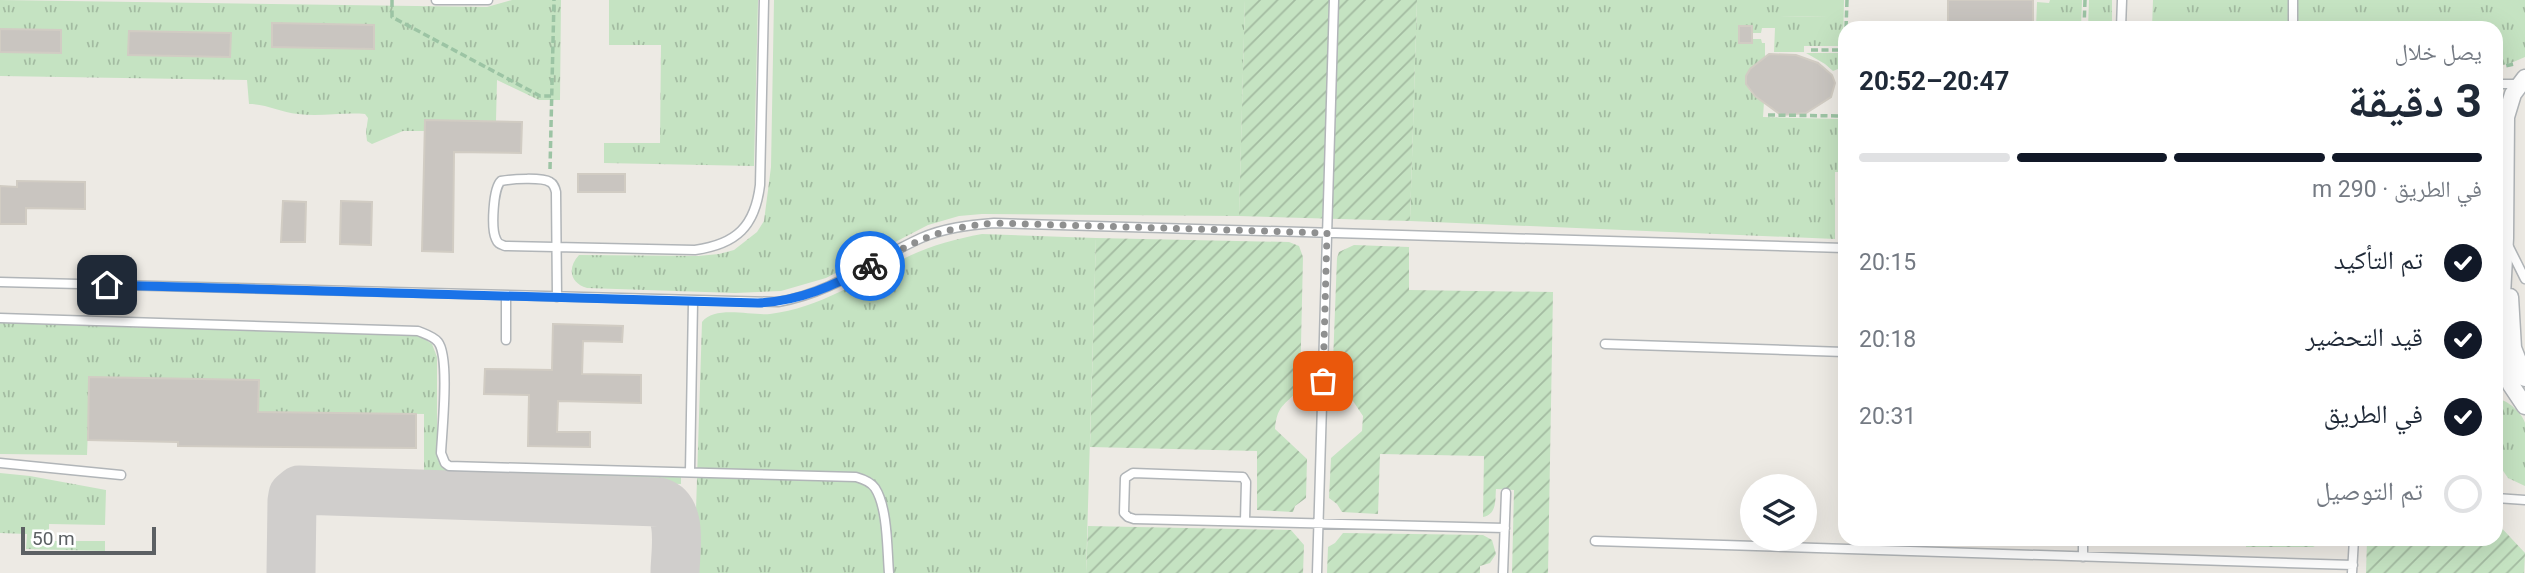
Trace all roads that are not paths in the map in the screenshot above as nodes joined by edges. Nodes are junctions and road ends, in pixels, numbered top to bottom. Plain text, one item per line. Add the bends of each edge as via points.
1 (436, 0) edge
2 (488, 0) edge
3 (764, 0) edge
4 (1334, 0) edge
5 (2122, 0) edge
6 (2293, 0) edge
7 (2122, 21) edge
8 (2293, 21) edge
9 (2522, 81) edge
10 (2503, 83) edge
11 (1327, 233) junction
12 (2505, 238) junction
13 (557, 247) junction
14 (1838, 248) edge
15 (2503, 252) edge
16 (2503, 277) edge
17 (2525, 279) edge
18 (0, 282) edge
19 (506, 296) junction
20 (558, 297) junction
21 (693, 302) junction
22 (0, 318) edge
23 (506, 340) dead end
24 (1605, 344) dead end
25 (1838, 352) edge
26 (2503, 359) edge
27 (2525, 378) edge
28 (2525, 406) edge
29 (0, 464) edge
30 (690, 471) junction
31 (121, 475) dead end
32 (1506, 493) dead end
33 (2503, 498) edge
34 (2525, 500) edge
35 (1245, 521) junction
36 (1318, 522) junction
37 (1505, 528) junction
38 (1595, 541) dead end
39 (1910, 546) edge
40 (2083, 546) edge
41 (2354, 546) edge
42 (1910, 551) junction
43 (2083, 557) junction
44 (2353, 569) edge
45 (889, 573) edge
46 (1317, 573) edge
47 (1503, 573) edge

1 - 2 lane
3 - 13 lane via 760,185 758,205 749,224 725,243 695,250
4 - 11 lane
5 - 7 lane
6 - 8 lane
9 - 10 lane
9 - 12 street via 2506,117
11 - 14 lane
11 - 21 lane via 970,225 923,237 838,284 798,299
11 - 36 lane
12 - 15 street
12 - 17 lane
13 - 13 lane via 556,192 550,182 508,180 496,185 495,238 499,243
13 - 20 lane
16 - 27 street via 2510,289 2513,348
18 - 19 lane
19 - 20 lane
19 - 23 lane
20 - 21 lane
21 - 30 lane
22 - 30 lane via 418,331 438,342 442,351 441,453 445,464
24 - 25 lane
26 - 28 street via 2511,385
29 - 31 lane
30 - 45 lane via 848,475 864,480 876,489 882,505
32 - 37 lane
33 - 34 lane
35 - 35 lane via 1243,477 1133,473 1125,478 1124,513 1128,517
35 - 36 lane
36 - 37 lane
36 - 46 lane
37 - 47 lane
38 - 42 lane
39 - 42 lane
40 - 43 lane
41 - 44 lane
42 - 43 lane
43 - 44 lane

